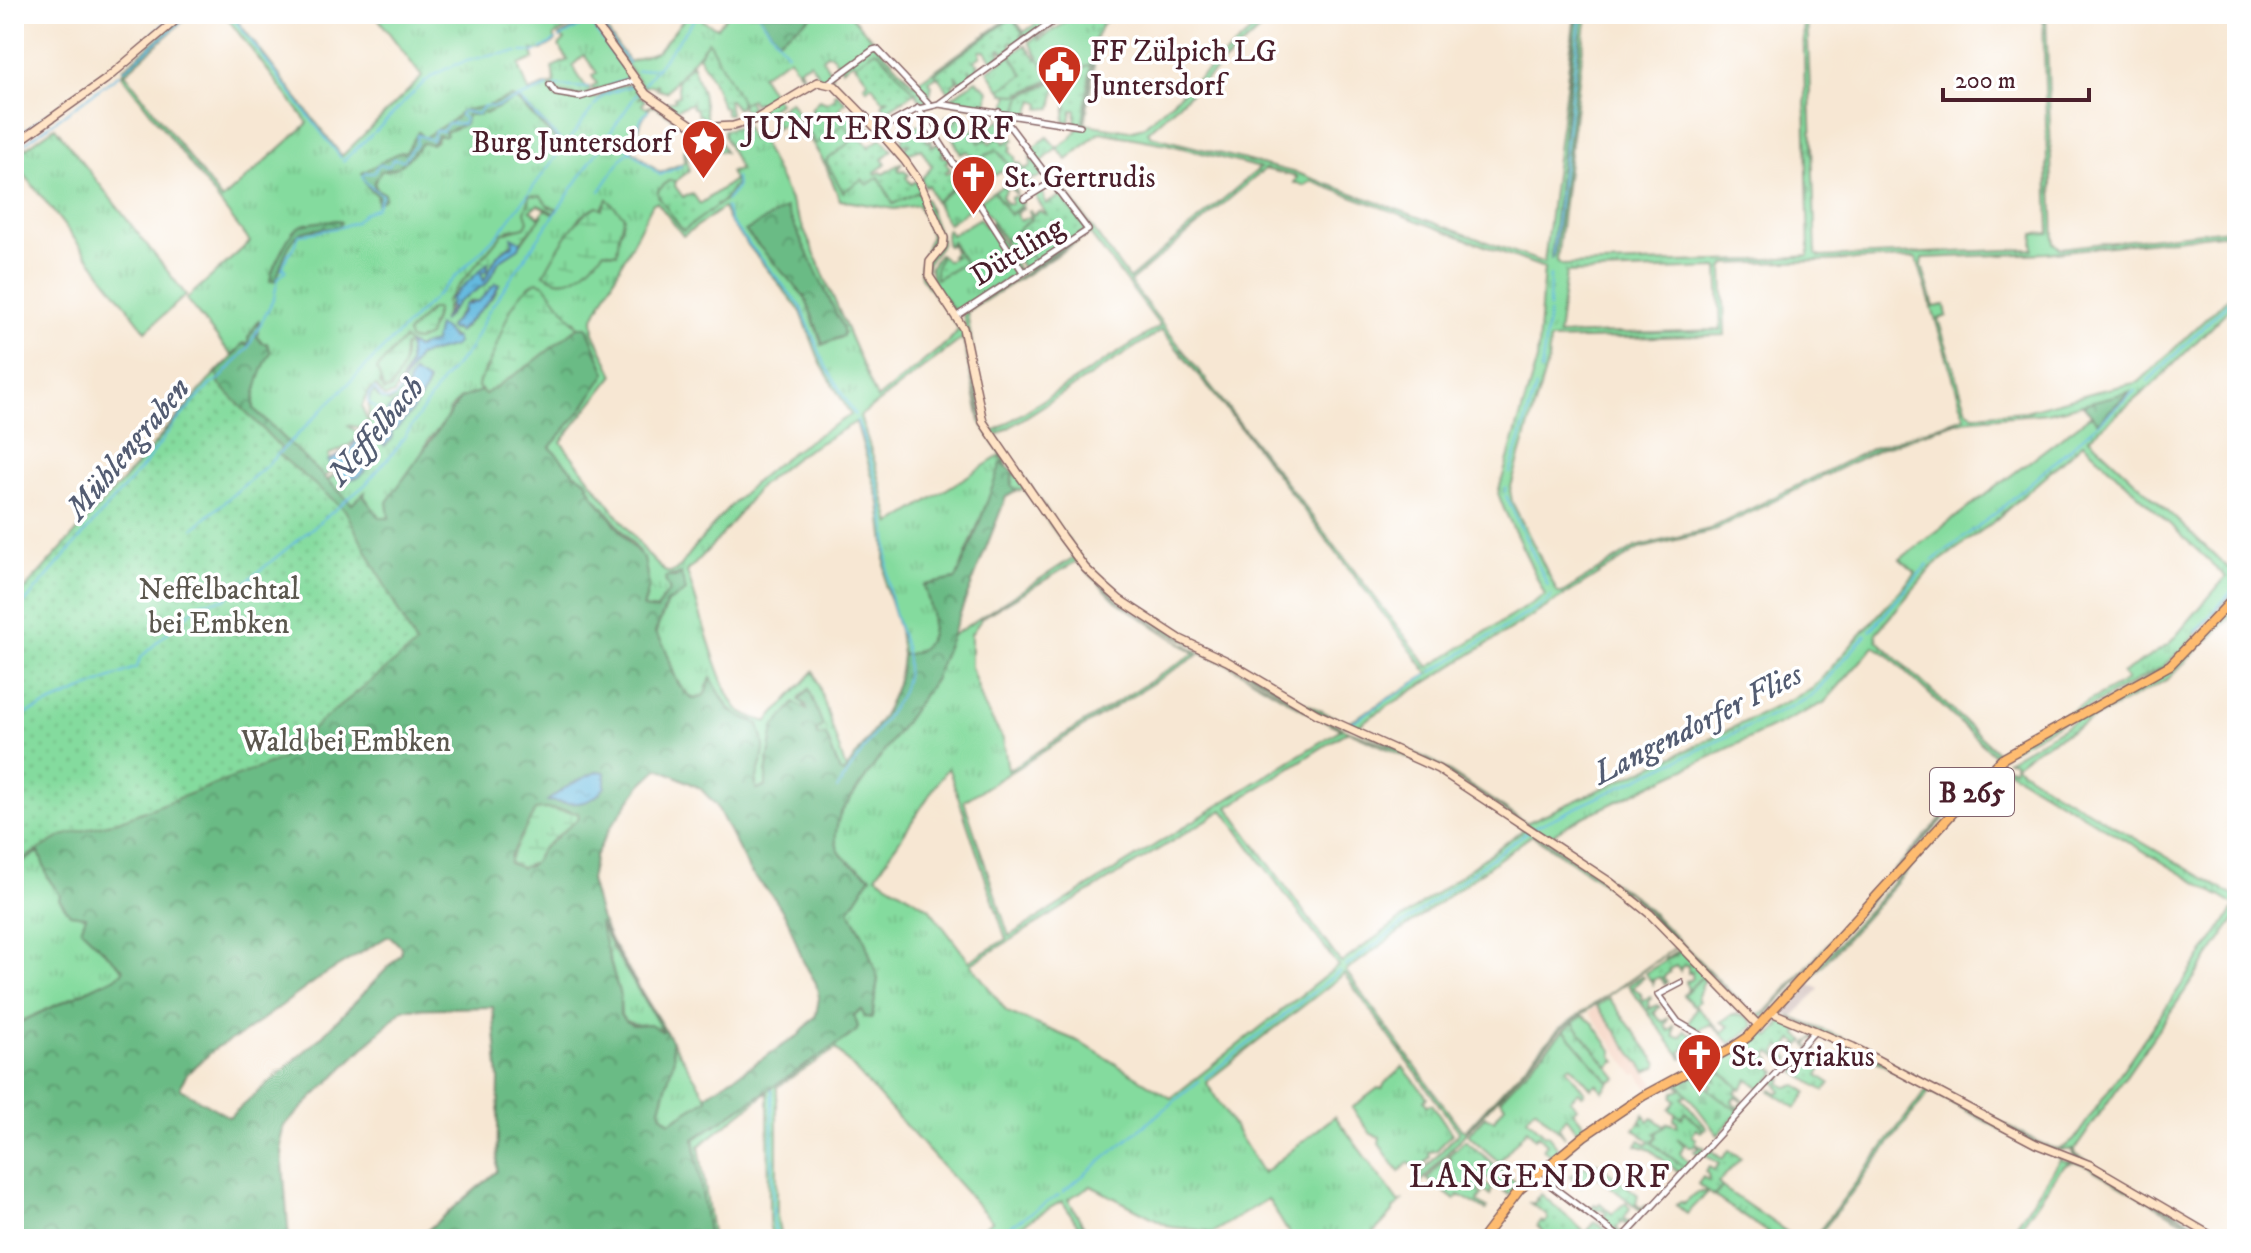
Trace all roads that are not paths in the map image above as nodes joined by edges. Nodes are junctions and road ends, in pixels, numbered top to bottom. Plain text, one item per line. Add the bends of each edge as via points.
1 (183, 14) edge
2 (588, 14) edge
3 (1063, 14) edge
4 (634, 81) junction
5 (828, 83) junction
6 (550, 86) dead end
7 (939, 104) junction
8 (930, 105) junction
9 (918, 108) junction
10 (999, 112) junction
11 (1080, 126) dead end
12 (878, 130) junction
13 (14, 145) edge
14 (1052, 182) junction
15 (1024, 199) dead end
16 (1023, 272) junction
17 (957, 316) junction
18 (2237, 595) edge
19 (1681, 983) dead end
20 (1771, 1012) junction
21 (1759, 1026) junction
22 (1815, 1031) junction
23 (1717, 1056) junction
24 (1537, 1175) junction
25 (1482, 1239) edge
26 (1622, 1239) edge
27 (2217, 1239) edge

1 - 13 street via 105,80
2 - 4 street
3 - 7 street
4 - 5 street via 652,100 703,129 760,117 812,85
4 - 6 street via 576,97
5 - 8 street via 877,49
5 - 12 street
7 - 8 street
7 - 10 street
8 - 9 street
9 - 12 street
9 - 16 street
10 - 11 street
10 - 14 street, Düttling
12 - 17 street via 915,175 943,231 943,245 928,273
14 - 15 street, Düttling
14 - 16 street, Düttling via 1088,230
16 - 17 street, Düttling
17 - 21 street via 983,422 1080,562 1111,593 1169,633 1304,707 1438,769 1610,882 1641,905
18 - 20 main road, B 265 via 2170,665 2002,759
19 - 23 street via 1658,995 1678,1022 1700,1035
20 - 21 main road, B 265
20 - 22 street
21 - 23 main road, B 265
22 - 26 street
22 - 27 street via 2036,1144 2090,1165
23 - 24 main road, B 265 via 1619,1111
24 - 25 main road, B 265 via 1506,1204
24 - 26 street

